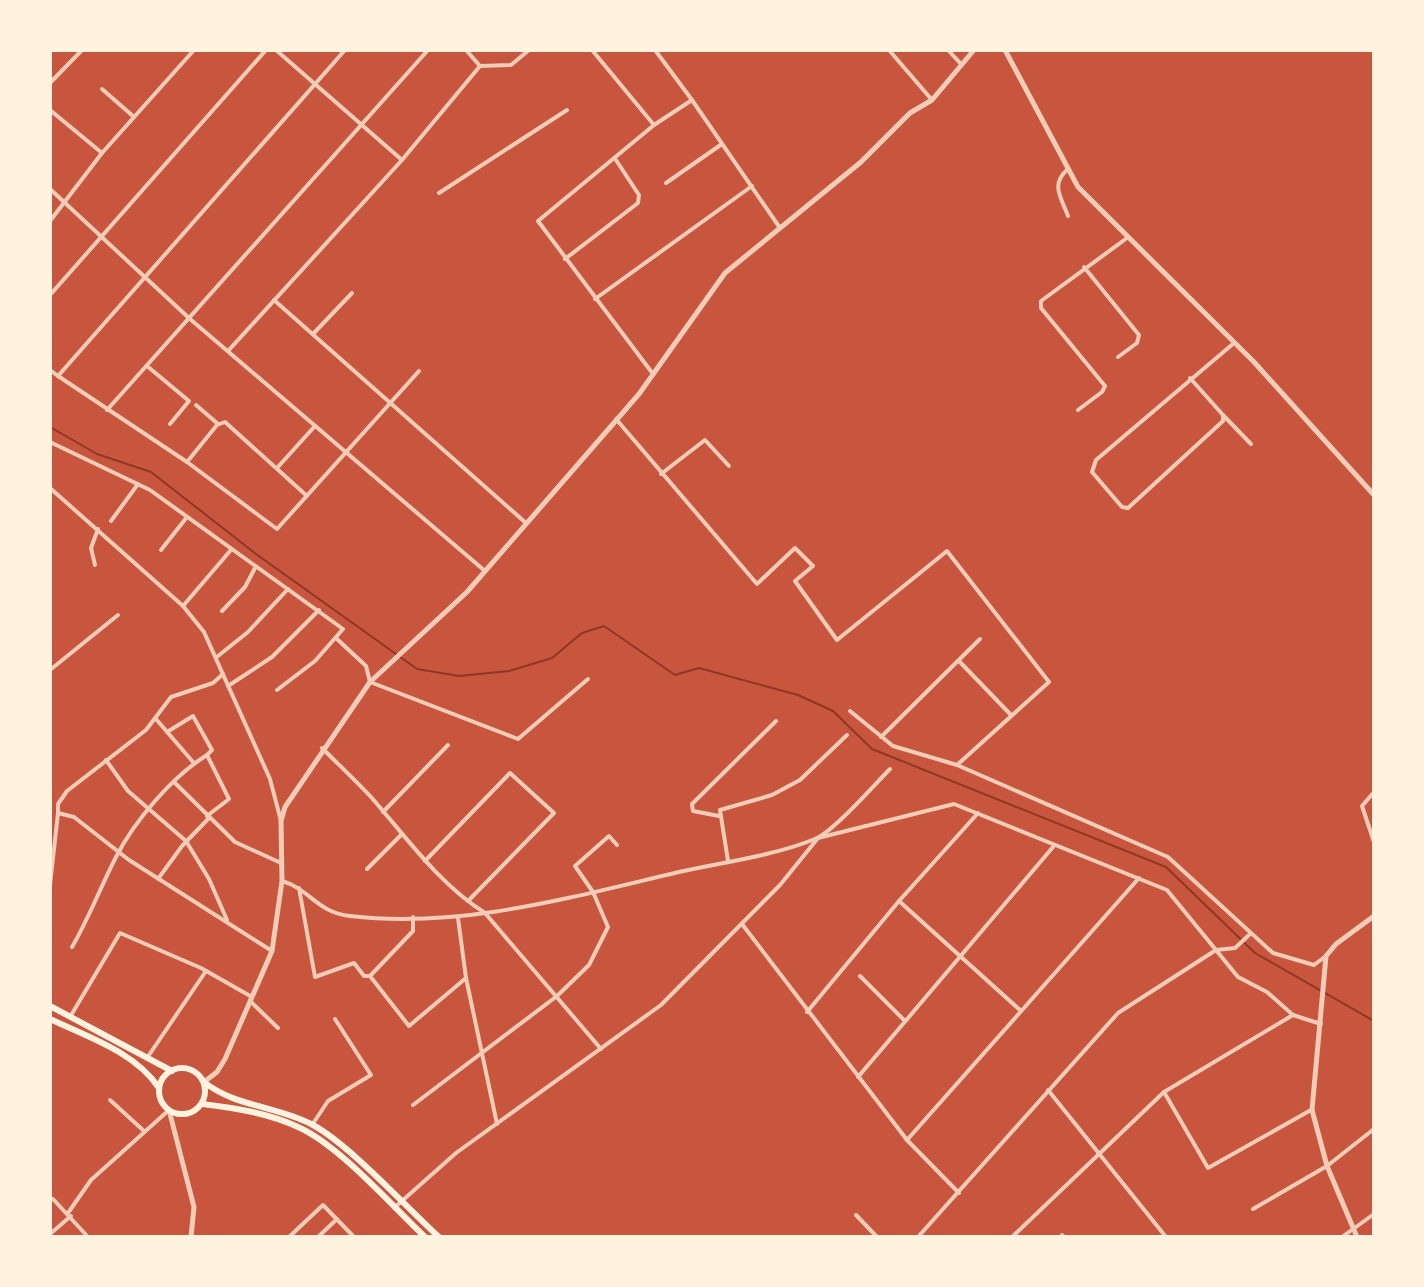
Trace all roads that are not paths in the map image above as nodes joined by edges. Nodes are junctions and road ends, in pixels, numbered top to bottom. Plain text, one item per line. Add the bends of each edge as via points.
1 (82, 50) edge
2 (194, 50) edge
3 (266, 50) edge
4 (276, 50) edge
5 (345, 50) edge
6 (428, 50) edge
7 (466, 50) edge
8 (529, 50) edge
9 (592, 50) edge
10 (655, 50) edge
11 (889, 50) edge
12 (948, 50) edge
13 (974, 50) edge
14 (1005, 50) edge
15 (961, 64) junction
16 (480, 66) junction
17 (50, 83) edge
18 (314, 85) junction
19 (102, 89) dead end
20 (692, 100) junction
21 (932, 100) junction
22 (50, 110) edge
23 (567, 110) dead end
24 (134, 117) junction
25 (361, 125) junction
26 (654, 125) junction
27 (722, 144) junction
28 (102, 153) junction
29 (402, 160) junction
30 (615, 160) junction
31 (1068, 169) junction
32 (666, 183) dead end
33 (752, 186) junction
34 (50, 189) edge
35 (439, 193) dead end
36 (66, 204) junction
37 (1068, 216) dead end
38 (50, 221) edge
39 (780, 228) junction
40 (101, 237) junction
41 (1127, 238) junction
42 (565, 259) junction
43 (1084, 267) junction
44 (144, 277) junction
45 (352, 293) dead end
46 (50, 295) edge
47 (274, 300) junction
48 (595, 300) junction
49 (190, 319) junction
50 (313, 334) junction
51 (1234, 343) junction
52 (228, 351) junction
53 (1118, 357) dead end
54 (147, 366) junction
55 (50, 370) edge
56 (419, 371) dead end
57 (58, 376) junction
58 (654, 376) junction
59 (1190, 378) junction
60 (390, 402) junction
61 (196, 405) dead end
62 (107, 410) junction
63 (1078, 410) dead end
64 (1223, 415) junction
65 (616, 419) junction
66 (170, 424) dead end
67 (218, 425) junction
68 (315, 426) junction
69 (50, 442) edge
70 (1251, 444) dead end
71 (347, 454) junction
72 (187, 462) junction
73 (729, 466) dead end
74 (277, 468) junction
75 (661, 474) junction
76 (138, 484) junction
77 (50, 488) edge
78 (1374, 495) edge
79 (307, 496) junction
80 (187, 517) junction
81 (111, 521) dead end
82 (526, 523) junction
83 (98, 529) junction
84 (161, 550) dead end
85 (230, 551) junction
86 (95, 565) dead end
87 (255, 568) junction
88 (485, 571) junction
89 (288, 589) junction
90 (183, 606) junction
91 (319, 610) junction
92 (222, 611) dead end
93 (118, 615) dead end
94 (337, 639) junction
95 (980, 639) dead end
96 (217, 657) junction
97 (959, 661) junction
98 (50, 670) edge
99 (223, 674) junction
100 (588, 679) dead end
101 (370, 682) junction
102 (228, 686) junction
103 (277, 690) dead end
104 (850, 711) dead end
105 (1011, 715) junction
106 (156, 719) junction
107 (776, 721) dead end
108 (167, 732) junction
109 (847, 735) dead end
110 (881, 737) junction
111 (448, 745) dead end
112 (322, 748) junction
113 (207, 755) junction
114 (106, 760) junction
115 (194, 763) junction
116 (957, 765) junction
117 (890, 769) dead end
118 (175, 783) junction
119 (1374, 792) edge
120 (151, 808) junction
121 (383, 812) junction
122 (58, 813) junction
123 (978, 813) junction
124 (719, 816) junction
125 (208, 817) junction
126 (281, 821) junction
127 (402, 834) junction
128 (818, 838) junction
129 (186, 841) junction
130 (1374, 842) edge
131 (617, 845) dead end
132 (1054, 846) junction
133 (118, 852) junction
134 (425, 861) junction
135 (728, 861) junction
136 (281, 863) junction
137 (367, 869) dead end
138 (1140, 877) junction
139 (158, 879) junction
140 (282, 881) junction
141 (50, 885) edge
142 (299, 886) junction
143 (593, 892) junction
144 (899, 901) junction
145 (467, 902) junction
146 (485, 913) junction
147 (1374, 916) edge
148 (413, 917) junction
149 (458, 918) junction
150 (228, 922) junction
151 (742, 923) junction
152 (1249, 935) junction
153 (72, 947) dead end
154 (1216, 950) junction
155 (272, 951) junction
156 (1326, 956) junction
157 (959, 957) junction
158 (207, 971) junction
159 (370, 976) junction
160 (860, 976) dead end
161 (466, 978) junction
162 (557, 996) junction
163 (251, 999) junction
164 (50, 1006) edge
165 (1020, 1010) junction
166 (807, 1012) junction
167 (1293, 1015) junction
168 (70, 1017) junction
169 (50, 1019) edge
170 (335, 1019) dead end
171 (905, 1021) junction
172 (1322, 1024) junction
173 (278, 1028) dead end
174 (601, 1049) junction
175 (483, 1051) junction
176 (147, 1058) junction
177 (172, 1071) junction
178 (858, 1077) junction
179 (204, 1082) junction
180 (159, 1088) junction
181 (1048, 1090) junction
182 (1164, 1092) junction
183 (110, 1100) dead end
184 (202, 1104) junction
185 (413, 1105) dead end
186 (169, 1110) junction
187 (1312, 1110) junction
188 (497, 1124) junction
189 (312, 1125) junction
190 (1374, 1129) edge
191 (144, 1131) junction
192 (907, 1140) junction
193 (1100, 1154) junction
194 (1327, 1166) junction
195 (959, 1193) junction
196 (50, 1200) edge
197 (400, 1201) junction
198 (394, 1208) junction
199 (1253, 1209) dead end
200 (69, 1214) junction
201 (1374, 1214) edge
202 (856, 1215) dead end
203 (337, 1219) junction
204 (1355, 1228) junction
205 (50, 1234) edge
206 (88, 1237) edge
207 (191, 1237) edge
208 (289, 1237) edge
209 (318, 1237) edge
210 (354, 1237) edge
211 (425, 1237) edge
212 (439, 1237) edge
213 (877, 1237) edge
214 (918, 1237) edge
215 (1012, 1237) edge
216 (1166, 1237) edge
217 (1342, 1237) edge
218 (1357, 1237) edge

1 - 17 street
2 - 24 street
3 - 40 street
4 - 18 street
5 - 18 street
6 - 25 street
7 - 16 street
8 - 16 street via 511,65
9 - 26 street
10 - 20 street
11 - 21 street
12 - 15 street
13 - 15 street
14 - 31 street
15 - 21 street
16 - 29 street
18 - 25 street
18 - 44 street
19 - 24 street
20 - 26 street
20 - 27 street
21 - 39 street via 910,113 861,162
22 - 28 street
23 - 35 street
24 - 28 street
25 - 29 street
25 - 49 street
26 - 30 street
27 - 32 street
27 - 33 street
28 - 36 street
29 - 47 street
30 - 42 street via 639,195 638,203
30 - 42 street via 538,221
31 - 37 street via 1057,187
31 - 41 street via 1078,187
33 - 39 street
33 - 48 street
34 - 36 street
36 - 38 street
36 - 40 street
39 - 58 street via 725,273
40 - 44 street
40 - 46 street
41 - 43 street
41 - 51 street
42 - 48 street
43 - 53 street via 1139,335 1137,343
43 - 63 street via 1041,301 1041,308 1105,386
44 - 49 street
44 - 57 street
45 - 50 street
47 - 50 street
47 - 52 street
48 - 58 street
49 - 52 street
49 - 54 street
50 - 60 street
51 - 59 street
51 - 78 street
52 - 68 street
54 - 62 street
54 - 66 street via 189,401
55 - 57 street
56 - 60 street
57 - 62 street
58 - 65 street
59 - 64 street
59 - 64 street via 1096,460 1092,472 1098,481 1128,508 1217,428
60 - 71 street
60 - 82 street
61 - 67 street
62 - 72 street
64 - 70 street
65 - 75 street
65 - 82 street
67 - 72 street
67 - 74 street via 225,422
68 - 71 street
68 - 74 street
69 - 76 street
71 - 79 street
71 - 88 street
72 - 79 street via 277,529
73 - 75 street via 705,440
74 - 79 street
75 - 105 street via 757,584 795,548 813,566 795,581 837,640 947,551 1049,682
76 - 80 street
76 - 81 street
77 - 83 street
80 - 84 street
80 - 85 street
82 - 88 street
83 - 86 street via 91,548
83 - 90 street
85 - 87 street
85 - 90 street
87 - 89 street
87 - 92 street
88 - 101 street
89 - 91 street
89 - 96 street
90 - 96 street
91 - 94 street via 343,629
91 - 102 street via 272,657
93 - 98 street
94 - 101 street via 366,666
94 - 103 street
95 - 97 street
96 - 99 street
97 - 105 street
97 - 110 street
99 - 102 street
99 - 106 street via 213,683 171,697
100 - 101 street via 518,739
101 - 112 street
102 - 126 street via 270,779
104 - 110 street
105 - 116 street
106 - 108 street
106 - 114 street
107 - 124 street via 692,804 699,814
108 - 113 street via 193,716 212,750
108 - 115 street
109 - 124 street via 800,780 772,795 720,810
110 - 116 street via 893,746
111 - 121 street
112 - 121 street
112 - 126 street via 292,791
113 - 115 street
113 - 125 street via 229,799
114 - 120 street via 128,791
114 - 122 street via 67,791
115 - 118 street
116 - 152 street via 1168,857
117 - 128 street
118 - 120 street
118 - 125 street
119 - 130 street via 1362,806
120 - 129 street
120 - 133 street
121 - 127 street
122 - 133 street via 74,817
122 - 141 street
123 - 128 street via 954,804
123 - 132 street
123 - 144 street
124 - 135 street
125 - 129 street
125 - 136 street via 235,842
126 - 136 street
127 - 134 street
127 - 137 street
128 - 135 street
128 - 151 street
129 - 139 street
129 - 150 street
131 - 143 street via 609,836 575,866
132 - 138 street
132 - 157 street
133 - 139 street
133 - 153 street
134 - 145 street
134 - 145 street via 510,773 554,813
135 - 143 street
136 - 140 street
138 - 154 street via 1167,890
138 - 165 street
139 - 150 street
140 - 142 street
140 - 155 street
142 - 148 street via 314,904 331,912
142 - 159 street via 315,977 354,963
143 - 146 street
143 - 162 street via 608,927 589,965
144 - 157 street
144 - 166 street
145 - 146 street
146 - 149 street
146 - 162 street
147 - 156 street
148 - 149 street
148 - 159 street via 413,931
149 - 161 street
150 - 155 street
151 - 166 street
151 - 174 street via 661,1005
152 - 154 street via 1235,948
152 - 156 street via 1273,953 1314,965
154 - 167 street via 1238,977 1267,992
154 - 181 street via 1118,1013
155 - 163 street
156 - 172 street
157 - 165 street
157 - 171 street
158 - 163 street
158 - 168 street via 120,933
158 - 176 street
159 - 161 street via 409,1026
160 - 171 street
161 - 175 street
162 - 174 street
162 - 175 street
163 - 173 street
163 - 179 street via 225,1059
164 - 168 main road
165 - 192 street
166 - 178 street
167 - 172 street
167 - 182 street
168 - 176 main road
169 - 180 main road via 126,1056
170 - 189 street via 371,1075 328,1101
171 - 178 street
172 - 187 street
174 - 188 street
175 - 185 street
175 - 188 street
176 - 177 main road
177 - 179 main road via 191,1071
177 - 180 main road
178 - 192 street
179 - 184 main road
179 - 189 main road via 217,1092
180 - 186 main road
181 - 193 street
181 - 195 street
182 - 187 street via 1208,1168
182 - 193 street
183 - 191 street
184 - 186 main road via 183,1114
184 - 198 main road via 276,1118 313,1136
186 - 191 street
186 - 207 street via 194,1207
187 - 194 street
188 - 197 street
189 - 197 main road
190 - 194 street
191 - 200 street via 91,1180
192 - 195 street
193 - 215 street
193 - 216 street
194 - 199 street
194 - 204 street
195 - 214 street
196 - 200 street
197 - 198 street
197 - 212 main road
198 - 211 main road
200 - 205 street
200 - 206 street
201 - 204 street
202 - 213 street
203 - 208 street via 323,1205
203 - 209 street
203 - 210 street
204 - 217 street
204 - 218 street

